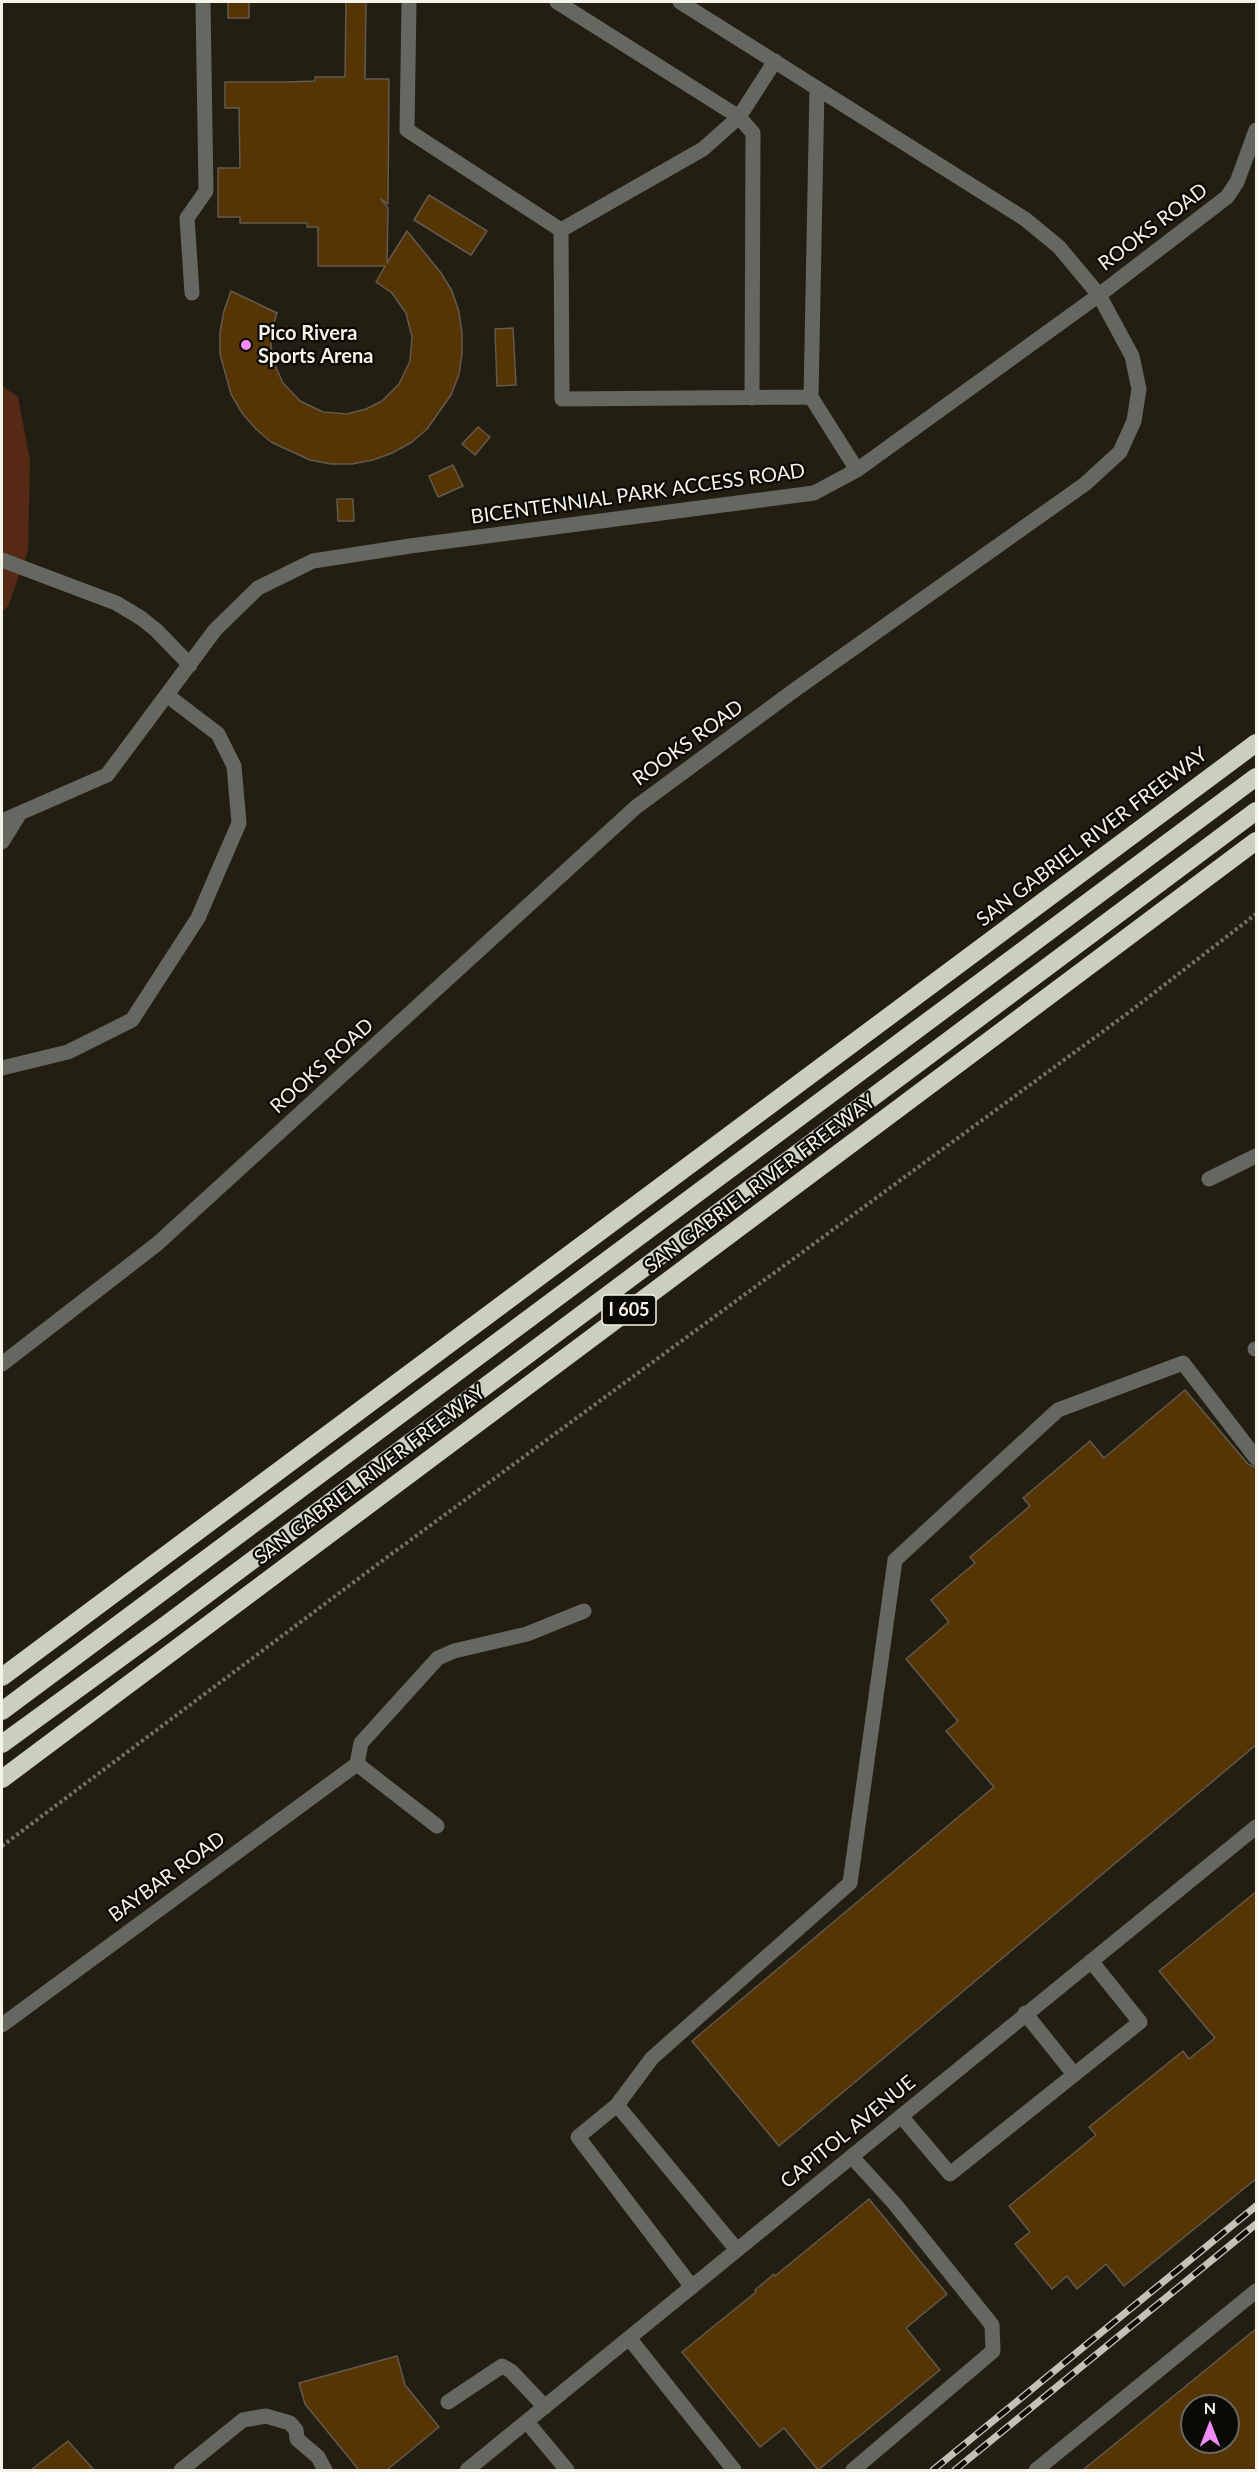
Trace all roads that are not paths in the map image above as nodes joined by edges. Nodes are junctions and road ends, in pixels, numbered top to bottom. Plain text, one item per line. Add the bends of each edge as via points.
1 (203, 2) edge
2 (409, 2) edge
3 (557, 2) edge
4 (680, 2) edge
5 (775, 61) junction
6 (817, 88) junction
7 (739, 117) junction
8 (1257, 130) edge
9 (561, 230) junction
10 (192, 293) dead end
11 (1099, 295) junction
12 (752, 398) junction
13 (811, 398) junction
14 (857, 470) junction
15 (2, 560) edge
16 (190, 665) junction
17 (168, 696) junction
18 (1257, 743) edge
19 (1257, 777) edge
20 (1257, 812) edge
21 (20, 813) junction
22 (2, 820) edge
23 (1257, 841) edge
24 (2, 842) edge
25 (2, 1068) edge
26 (1257, 1156) edge
27 (1209, 1179) dead end
28 (2, 1364) edge
29 (1257, 1458) edge
30 (584, 1611) dead end
31 (2, 1677) edge
32 (2, 1711) edge
33 (2, 1744) edge
34 (357, 1764) junction
35 (2, 1779) edge
36 (437, 1826) dead end
37 (1257, 1827) edge
38 (1091, 1961) junction
39 (1026, 2013) junction
40 (2, 2025) edge
41 (1073, 2073) junction
42 (617, 2105) junction
43 (901, 2116) junction
44 (852, 2157) junction
45 (737, 2250) junction
46 (692, 2287) junction
47 (1257, 2291) edge
48 (629, 2338) junction
49 (448, 2402) dead end
50 (545, 2407) junction
51 (527, 2422) junction
52 (182, 2470) edge
53 (325, 2470) edge
54 (467, 2470) edge
55 (567, 2470) edge
56 (734, 2470) edge
57 (853, 2470) edge
58 (1036, 2470) edge

1 - 10 street via 206,192 187,218
2 - 9 street via 407,130
3 - 7 street
4 - 5 street
5 - 6 street
5 - 7 street
6 - 11 street via 1026,219 1059,247
6 - 13 street
7 - 9 street via 704,149
7 - 12 street via 753,133
8 - 11 street, ROOKS ROAD via 1227,197
9 - 12 street via 562,399
11 - 14 street, BICENTENNIAL PARK ACCESS ROAD
11 - 28 street, ROOKS ROAD via 1132,356 1139,389 1134,421 1120,452 1084,484 636,807 157,1244
12 - 13 street
13 - 14 street
14 - 16 street, BICENTENNIAL PARK ACCESS ROAD via 814,493 313,561 258,588 215,630
15 - 16 street via 116,603 156,630
16 - 17 street, BICENTENNIAL PARK ACCESS ROAD
17 - 21 street, BICENTENNIAL PARK ACCESS ROAD via 107,775
17 - 25 street via 218,734 234,766 239,823 198,918 132,1020 68,1052
18 - 31 highway, SAN GABRIEL RIVER FREEWAY
19 - 32 highway
20 - 33 highway
21 - 22 street, BICENTENNIAL PARK ACCESS ROAD
21 - 24 street
23 - 35 highway, SAN GABRIEL RIVER FREEWAY / I 605
26 - 27 street
29 - 42 street via 1183,1363 1058,1410 895,1560 850,1883 652,2058
30 - 34 street via 527,1634 438,1658 361,1743
34 - 36 street
34 - 40 street, BAYBAR ROAD
37 - 38 street, CAPITOL AVENUE
38 - 39 street, CAPITOL AVENUE
38 - 41 street via 1140,2022
39 - 41 street
39 - 43 street, CAPITOL AVENUE
41 - 43 street via 950,2174
42 - 45 street
42 - 46 street via 578,2137
43 - 44 street, CAPITOL AVENUE
44 - 45 street, CAPITOL AVENUE
44 - 57 street via 992,2325 993,2351
45 - 46 street, CAPITOL AVENUE
46 - 48 street, CAPITOL AVENUE
47 - 58 street
48 - 50 street, CAPITOL AVENUE
48 - 56 street
49 - 50 street via 502,2366
50 - 51 street, CAPITOL AVENUE
51 - 54 street, CAPITOL AVENUE
51 - 55 street
52 - 53 street via 253,2416 290,2423 297,2439 318,2457

